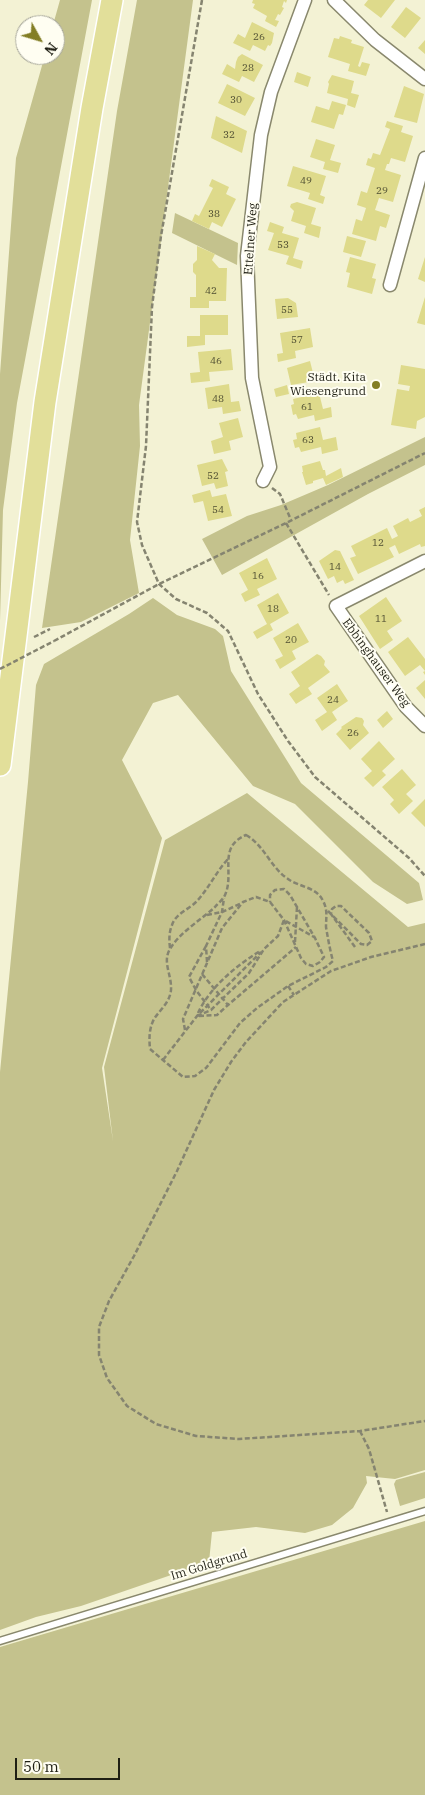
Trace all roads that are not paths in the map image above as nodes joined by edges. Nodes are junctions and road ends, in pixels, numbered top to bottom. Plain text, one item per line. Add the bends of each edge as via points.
1 (112, 0) edge
2 (305, 0) edge
3 (334, 0) edge
4 (425, 79) edge
5 (425, 158) edge
6 (390, 285) dead end
7 (263, 481) road end
8 (425, 561) edge
9 (425, 726) edge
10 (0, 765) edge
11 (425, 1511) edge
12 (0, 1641) edge

1 - 10 highway via 45,402
2 - 7 street, Ettelner Weg via 271,92 261,134 247,256 252,378 270,467
3 - 4 street via 375,40
5 - 6 street
8 - 9 street, Ebbinghauser Weg via 336,606 406,706
11 - 12 lane, Im Goldgrund

